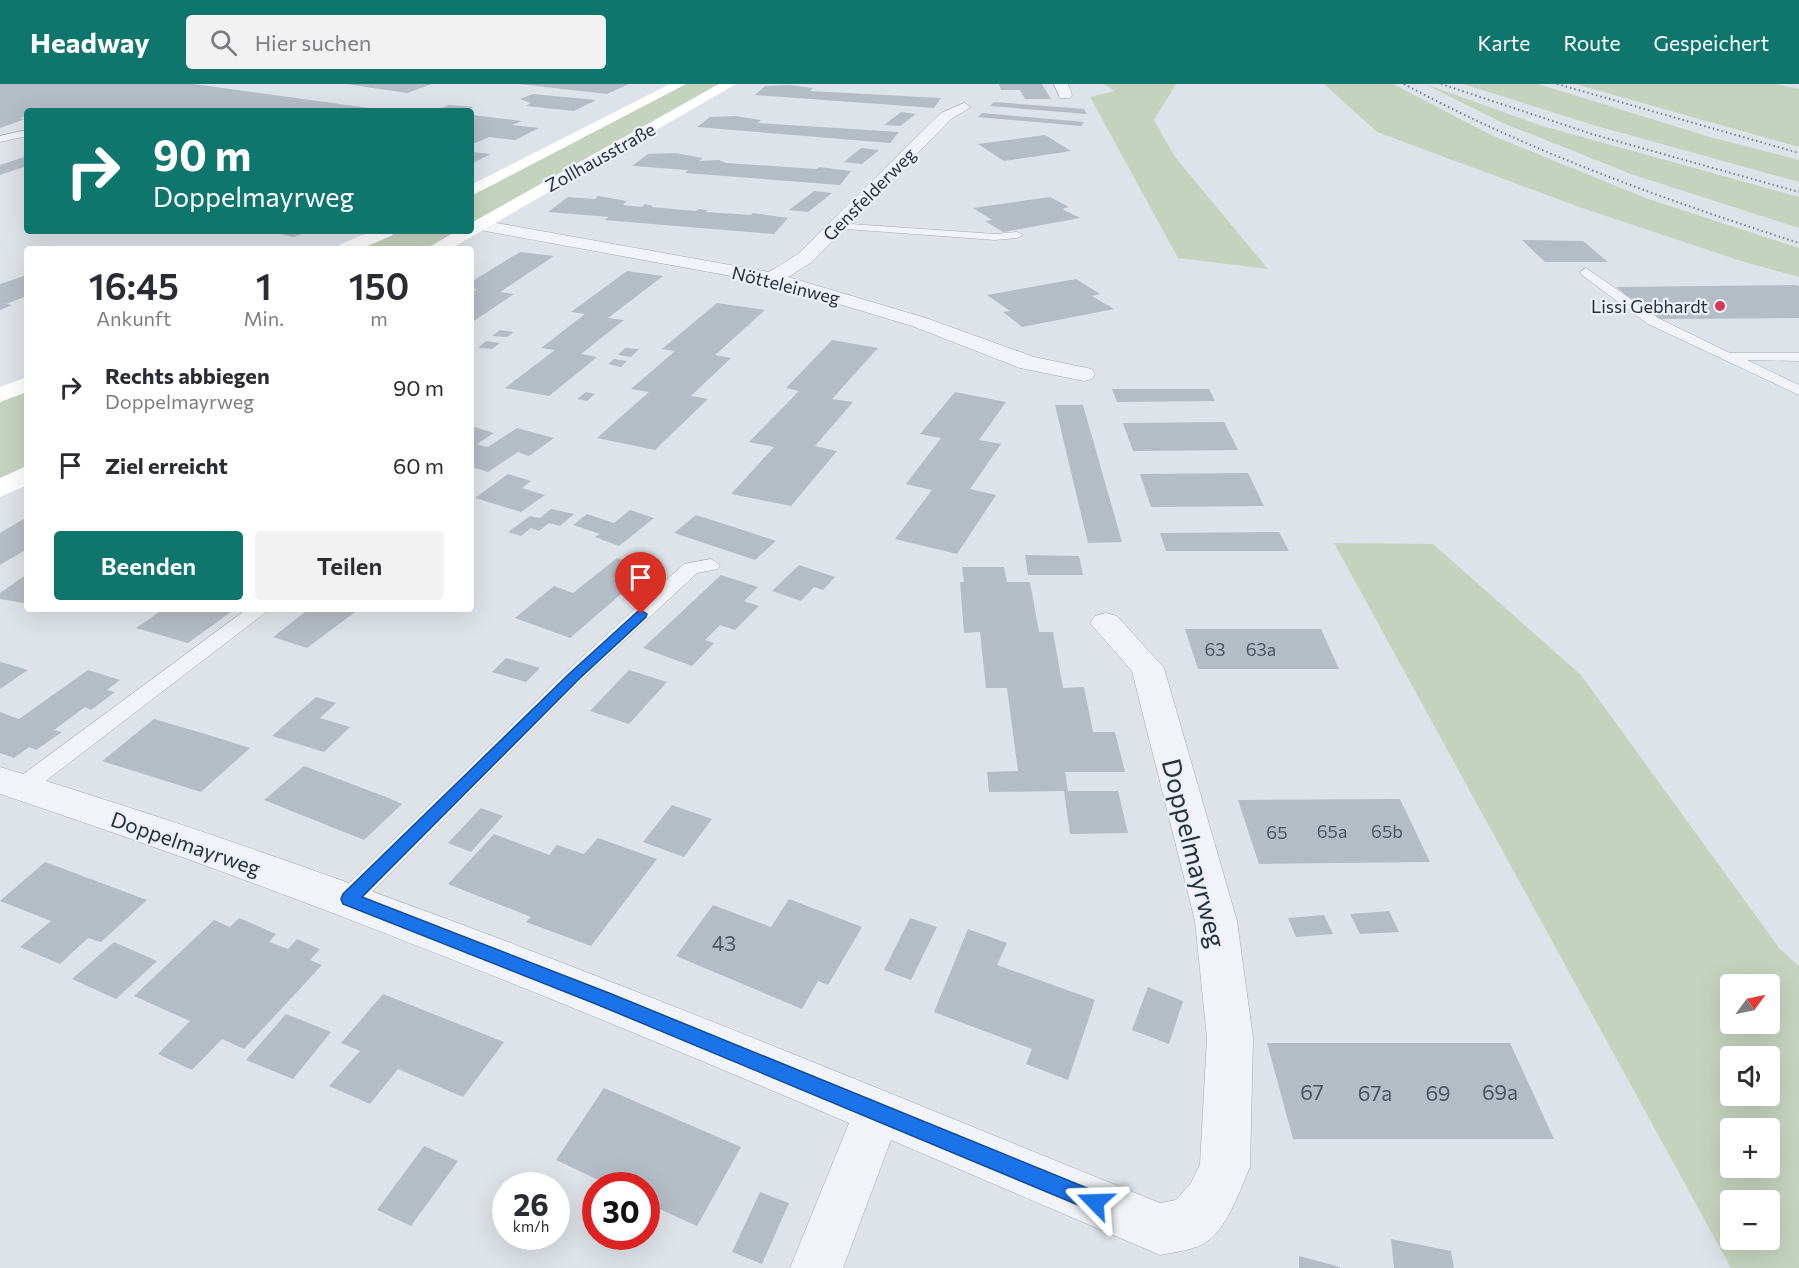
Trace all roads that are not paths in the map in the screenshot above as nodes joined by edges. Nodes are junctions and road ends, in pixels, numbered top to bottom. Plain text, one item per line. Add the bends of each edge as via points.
1 (680, 84) edge
2 (729, 84) edge
3 (964, 107) dead end
4 (24, 134) edge
5 (0, 139) edge
6 (478, 183) edge
7 (836, 226) junction
8 (474, 228) edge
9 (474, 229) edge
10 (380, 234) edge
11 (464, 234) edge
12 (1017, 235) dead end
13 (353, 246) edge
14 (442, 246) edge
15 (1586, 272) dead end
16 (771, 278) junction
17 (1724, 356) junction
18 (1799, 357) edge
19 (1084, 374) dead end
20 (24, 385) edge
21 (1799, 391) edge
22 (0, 395) edge
23 (24, 476) edge
24 (0, 489) edge
25 (711, 564) dead end
26 (256, 612) edge
27 (1106, 624) dead end
28 (11, 784) edge
29 (349, 899) junction
30 (878, 1113) junction
31 (817, 1268) edge

1 - 6 main road, Zollhausstraße
2 - 8 main road, Zollhausstraße
3 - 7 street, Gensfelderweg via 946,116
4 - 5 lane
7 - 12 lane via 961,236
7 - 16 street, Gensfelderweg via 805,258
9 - 16 street, Nötteleinweg
10 - 13 main road
11 - 14 main road, Zollhausstraße
15 - 17 lane via 1653,321
16 - 19 street, Nötteleinweg via 919,322 1028,363
17 - 18 lane
17 - 21 lane
20 - 22 main road
23 - 24 main road
25 - 29 lane via 691,568 591,660
26 - 28 lane, Doppelmayrweg
27 - 30 street, Doppelmayrweg via 1148,668 1216,921 1230,1038 1225,1167 1209,1201 1190,1223 1160,1228
28 - 29 street, Doppelmayrweg
29 - 30 street, Doppelmayrweg
30 - 31 street

